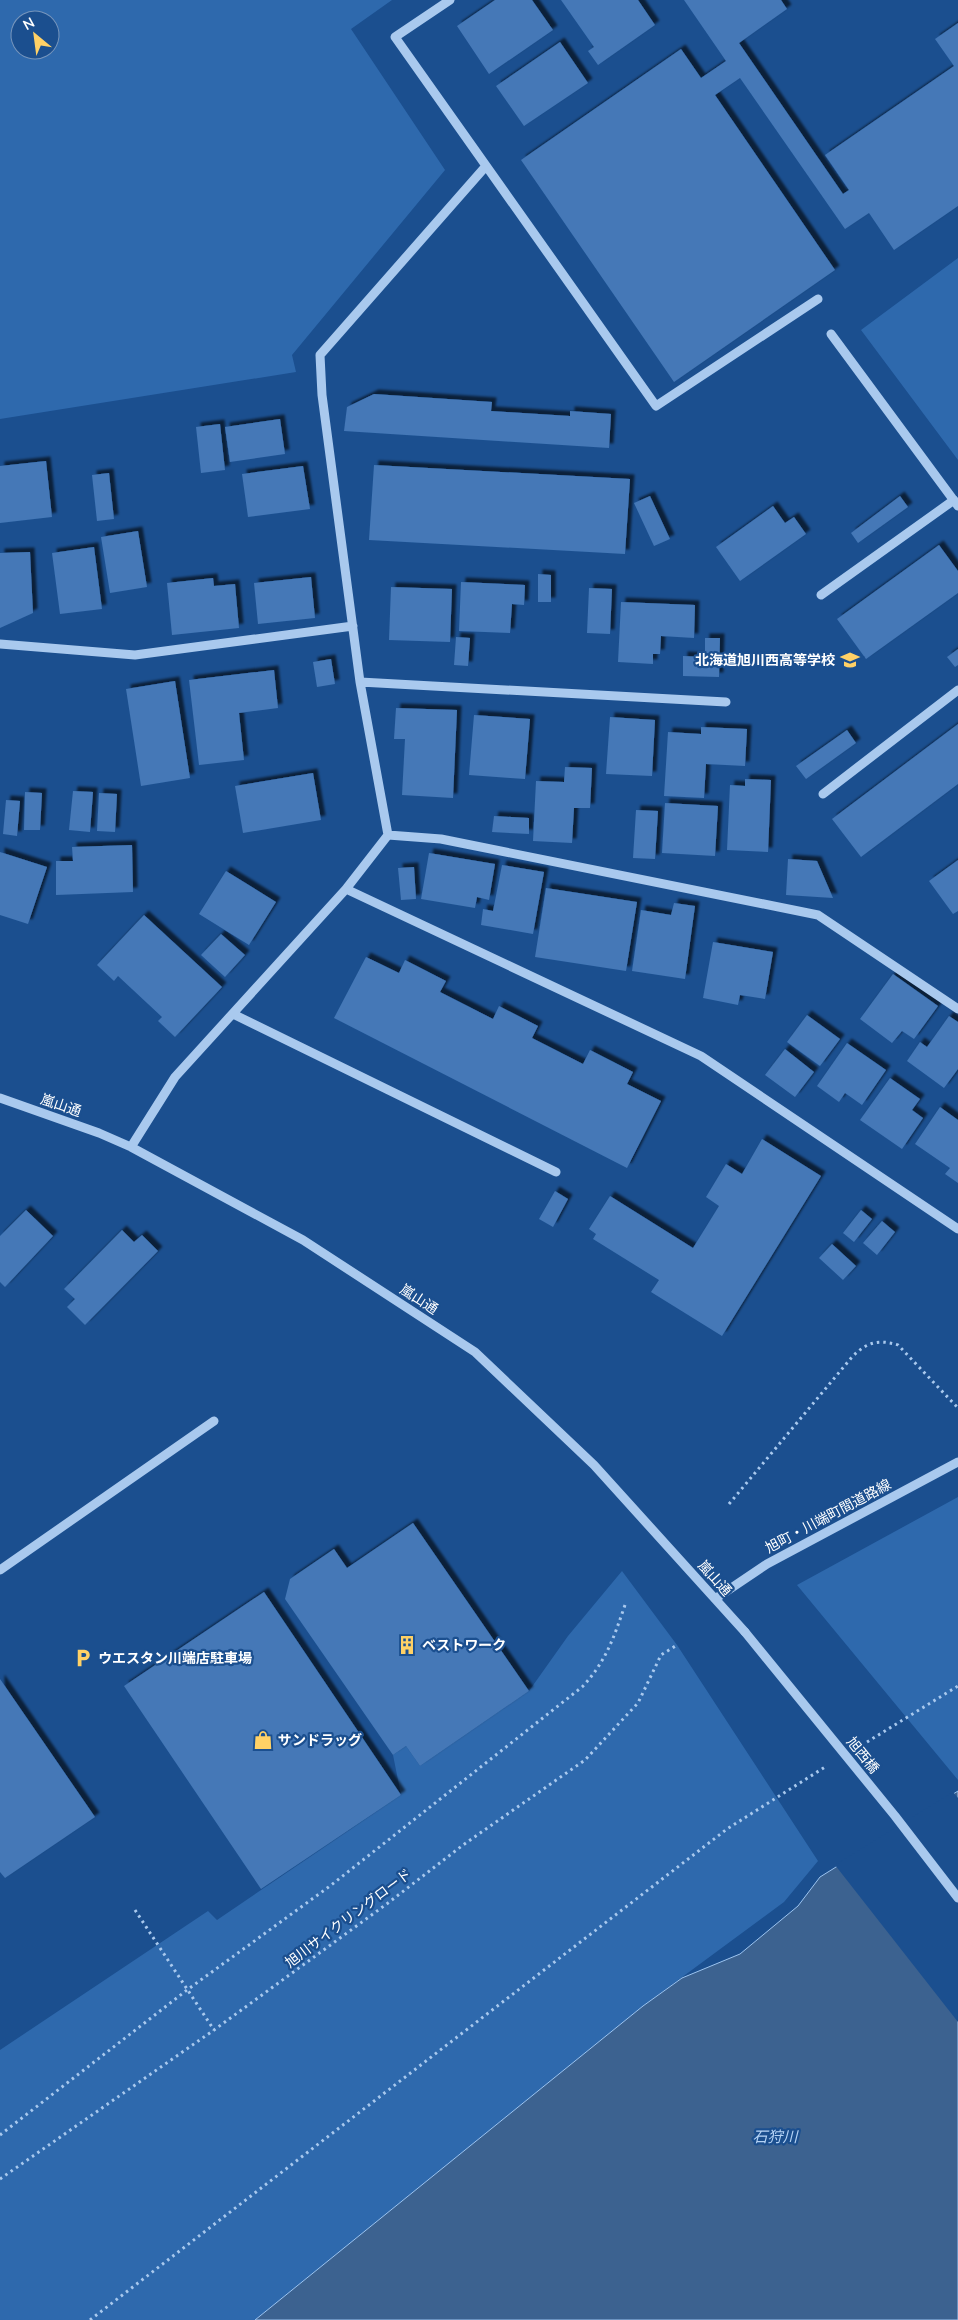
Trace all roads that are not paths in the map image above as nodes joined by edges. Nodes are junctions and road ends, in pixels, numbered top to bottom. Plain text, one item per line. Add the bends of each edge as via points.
1 (450, 0) edge
2 (486, 166) junction
3 (818, 299) dead end
4 (831, 334) dead end
5 (956, 503) edge
6 (821, 595) dead end
7 (353, 626) junction
8 (0, 644) edge
9 (360, 682) junction
10 (958, 690) edge
11 (726, 702) dead end
12 (823, 794) dead end
13 (388, 835) junction
14 (346, 889) junction
15 (958, 1009) edge
16 (233, 1014) junction
17 (0, 1098) edge
18 (130, 1147) junction
19 (556, 1172) dead end
20 (958, 1229) edge
21 (214, 1421) dead end
22 (958, 1462) edge
23 (0, 1570) edge
24 (715, 1599) junction
25 (745, 1632) joint
26 (958, 1898) edge

1 - 2 street via 395,37
2 - 3 street via 656,406
2 - 7 street via 320,355 322,395
4 - 5 street
5 - 6 street
7 - 8 street via 135,655
7 - 9 street
9 - 11 street
9 - 13 street
10 - 12 street
13 - 14 street
13 - 15 street via 441,839 818,915
14 - 16 street
14 - 20 street via 701,1056
16 - 18 street via 175,1077
16 - 19 street
17 - 18 street, 嵐山通
18 - 24 street, 嵐山通 via 303,1240 475,1352 594,1465
21 - 23 street
22 - 24 street, 旭町・川端町間道路線 via 767,1564
24 - 25 street, 嵐山通
25 - 26 street, 旭西橋, bridge

